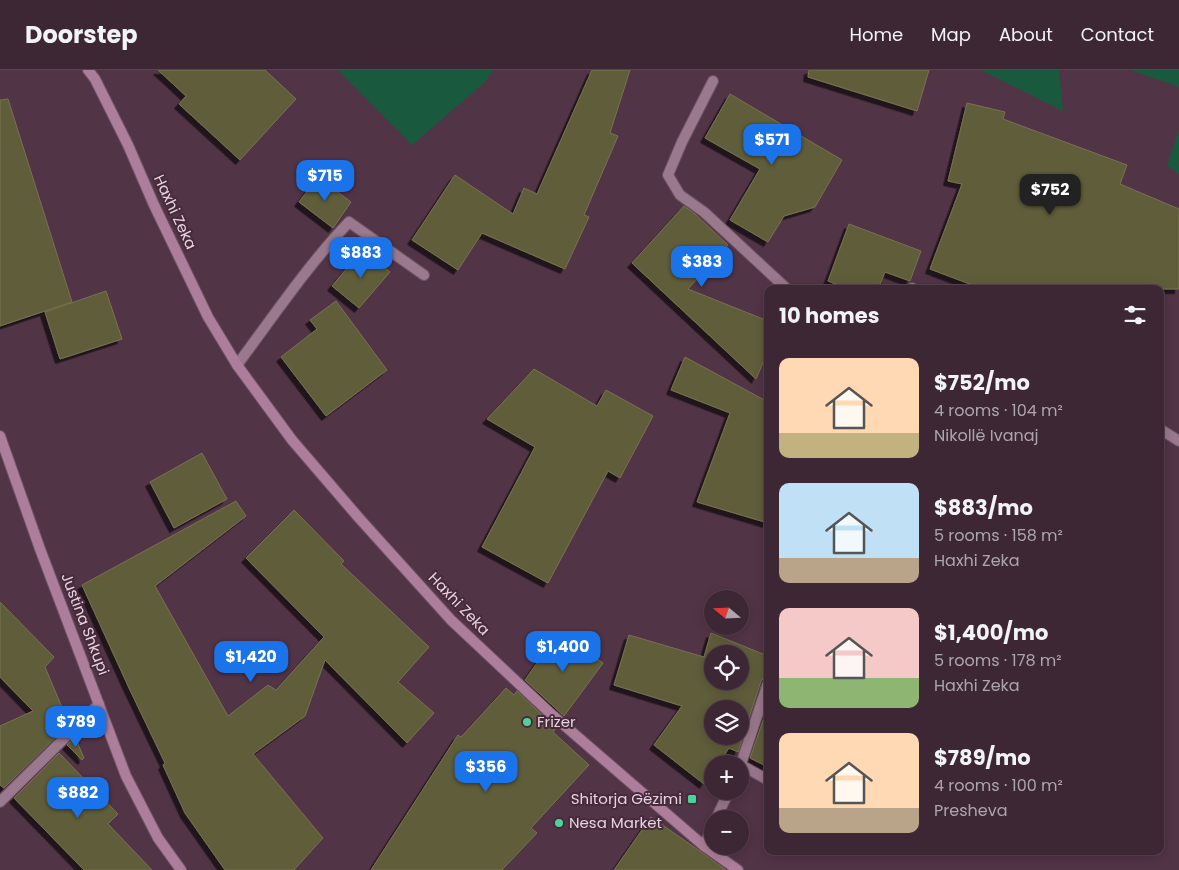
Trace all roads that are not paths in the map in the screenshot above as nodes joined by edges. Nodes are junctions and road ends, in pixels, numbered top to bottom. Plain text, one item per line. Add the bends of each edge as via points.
1 (88, 70) edge
2 (714, 81) dead end
3 (424, 275) dead end
4 (783, 285) edge
5 (237, 365) junction
6 (1164, 432) edge
7 (0, 436) edge
8 (1179, 441) edge
9 (764, 694) edge
10 (99, 704) junction
11 (744, 755) edge
12 (749, 770) edge
13 (764, 778) edge
14 (0, 802) edge
15 (704, 846) edge
16 (717, 855) edge
17 (181, 870) edge
18 (738, 870) edge

1 - 5 street, Haxhi Zeka via 128,145 208,318
2 - 4 street via 668,175 680,195 704,212
3 - 5 street via 349,222 311,266
5 - 15 street, Haxhi Zeka via 292,440 451,620 550,713
6 - 8 street
7 - 10 street, Justina Shkupi
9 - 11 street
10 - 14 street
10 - 17 street, Justina Shkupi via 126,776 158,838
12 - 13 street
16 - 18 street, Haxhi Zeka

